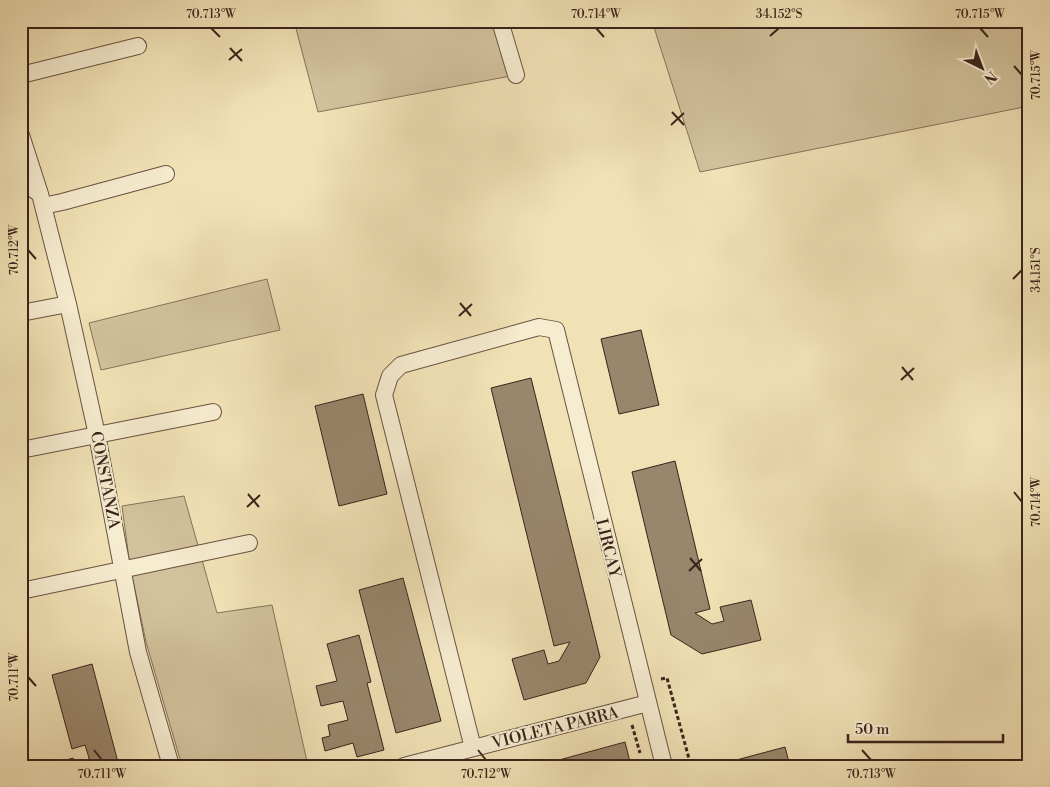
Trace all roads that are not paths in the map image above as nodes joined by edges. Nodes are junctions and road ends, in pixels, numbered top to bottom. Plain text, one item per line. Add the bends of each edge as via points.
1 (500, 21) edge
2 (138, 46) dead end
3 (21, 75) edge
4 (516, 75) dead end
5 (21, 135) edge
6 (166, 174) dead end
7 (21, 181) edge
8 (21, 198) edge
9 (42, 200) junction
10 (68, 304) junction
11 (21, 313) edge
12 (213, 412) dead end
13 (98, 435) junction
14 (21, 450) edge
15 (249, 543) dead end
16 (123, 569) junction
17 (21, 590) edge
18 (648, 703) junction
19 (473, 748) junction
20 (171, 766) edge
21 (404, 766) edge
22 (664, 766) edge

1 - 4 street
2 - 3 street
5 - 9 street, CONSTANZA
6 - 9 street via 62,202
7 - 9 street
8 - 9 street
9 - 10 street, CONSTANZA
10 - 11 street
10 - 13 street, CONSTANZA
12 - 13 street
13 - 14 street
13 - 16 street, CONSTANZA
15 - 16 street
16 - 17 street
16 - 20 street, CONSTANZA via 138,652
18 - 19 street, VIOLETA PARRA
18 - 19 street, LIRCAY via 556,330 539,327 401,364 390,376 384,395
18 - 22 street, LIRCAY
19 - 21 street, VIOLETA PARRA

